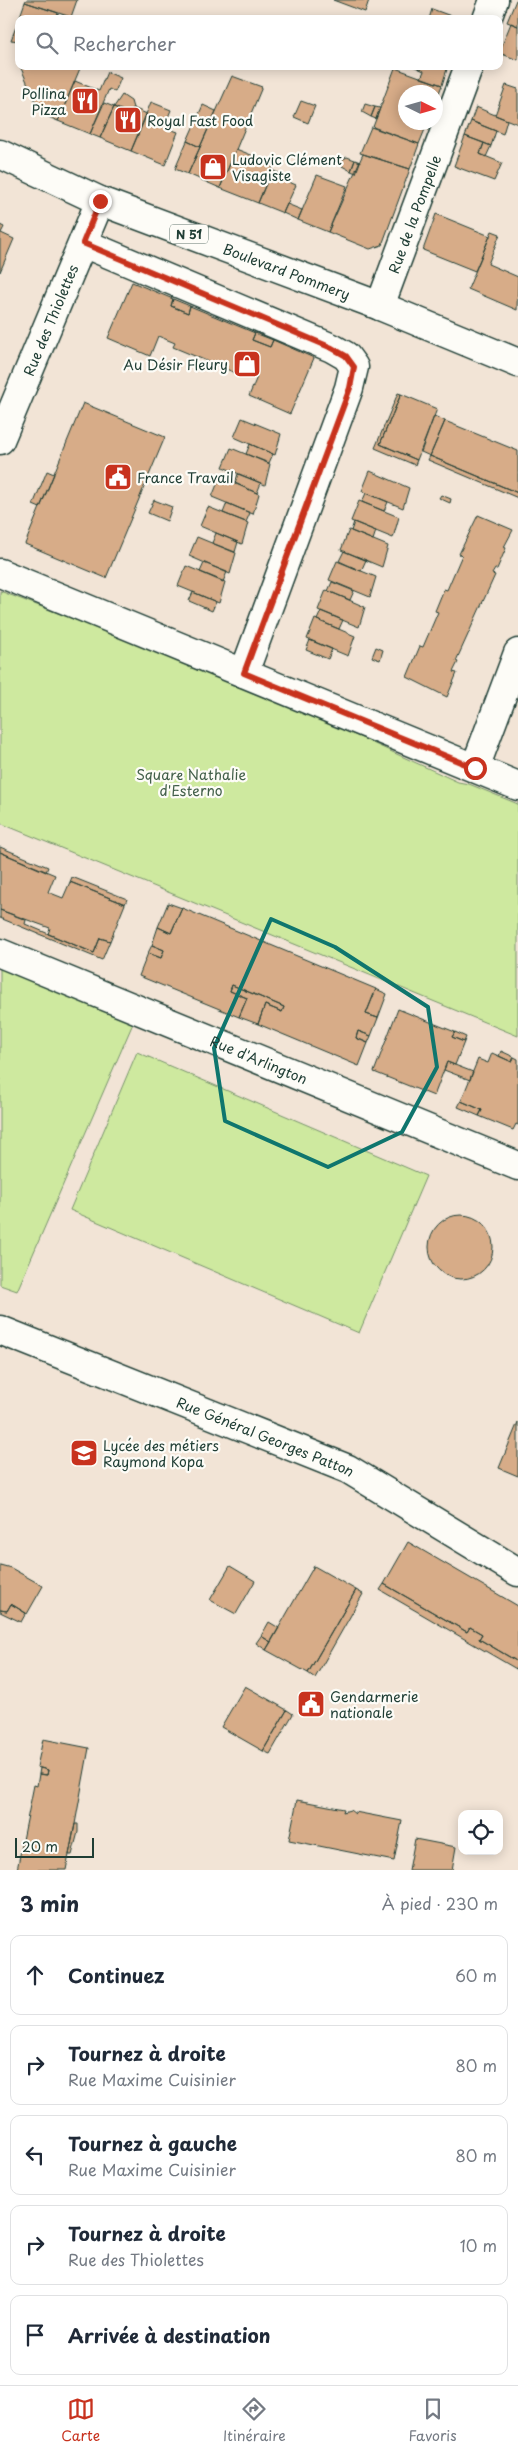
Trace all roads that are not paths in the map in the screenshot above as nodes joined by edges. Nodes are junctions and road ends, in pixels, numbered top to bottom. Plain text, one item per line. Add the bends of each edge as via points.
1 (494, 0) edge
2 (488, 15) edge
3 (468, 70) edge
4 (0, 154) edge
5 (100, 201) junction
6 (83, 243) junction
7 (380, 306) junction
8 (518, 363) edge
9 (0, 440) edge
10 (0, 573) edge
11 (518, 653) edge
12 (244, 673) junction
13 (475, 768) junction
14 (518, 786) edge
15 (0, 953) edge
16 (518, 1166) edge
17 (0, 1330) edge
18 (518, 1572) edge

1 - 2 street
3 - 7 street, Rue de la Pompelle
4 - 5 street, Boulevard Pommery / N 51
5 - 6 street, Rue des Thiolettes
5 - 7 street, Boulevard Pommery / N 51
6 - 9 street, Rue des Thiolettes
6 - 12 street via 332,348 346,356 354,367 350,388
7 - 8 street, Boulevard Pommery / N 51
10 - 12 street
11 - 13 street
12 - 13 street
13 - 14 street
15 - 16 street, Rue d'Arlington
17 - 18 street, Rue Général Georges Patton via 348,1469

